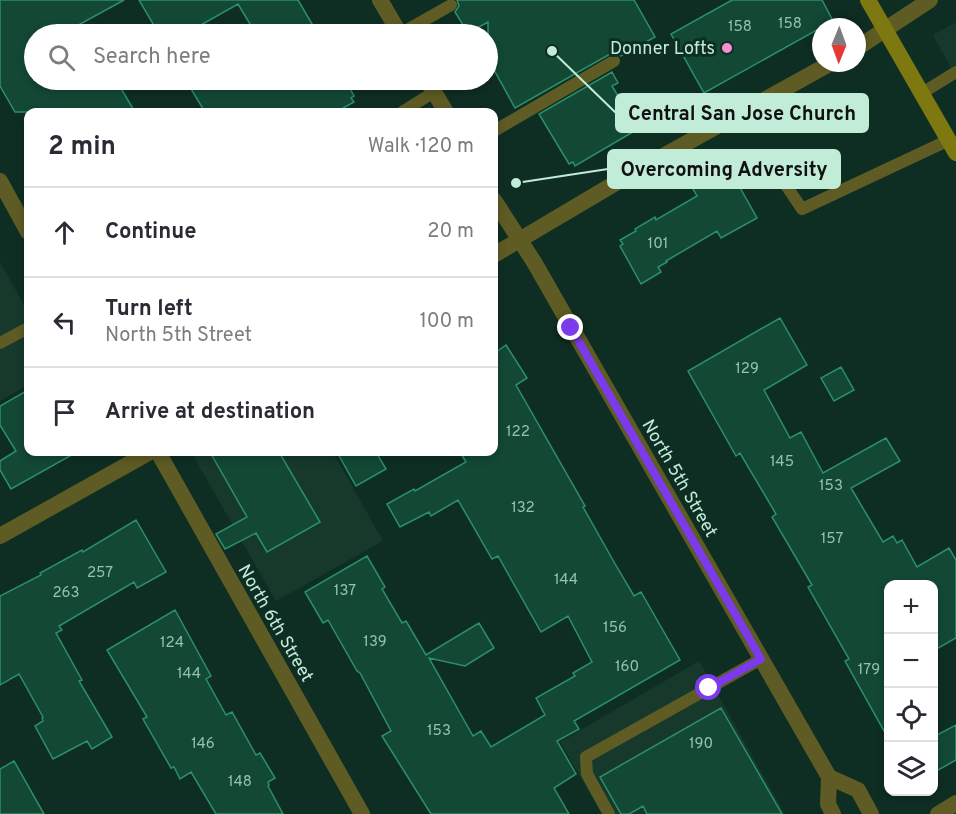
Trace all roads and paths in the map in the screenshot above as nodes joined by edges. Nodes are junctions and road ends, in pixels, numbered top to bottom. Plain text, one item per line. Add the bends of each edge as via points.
1 (380, 0) edge
2 (868, 0) edge
3 (930, 0) edge
4 (451, 5) dead end
5 (394, 24) edge
6 (418, 24) edge
7 (884, 29) junction
8 (866, 42) edge
9 (614, 61) dead end
10 (815, 72) edge
11 (956, 72) edge
12 (427, 90) edge
13 (433, 90) edge
14 (922, 93) junction
15 (406, 108) edge
16 (444, 108) edge
17 (498, 129) edge
18 (952, 147) edge
19 (771, 164) dead end
20 (0, 181) edge
21 (498, 207) edge
22 (24, 224) edge
23 (519, 241) junction
24 (498, 253) edge
25 (24, 330) edge
26 (0, 343) edge
27 (143, 456) edge
28 (160, 456) edge
29 (0, 536) edge
30 (761, 659) junction
31 (829, 777) junction
32 (956, 803) edge
33 (362, 814) edge
34 (609, 814) edge
35 (833, 814) edge
36 (871, 814) edge
37 (938, 814) edge

1 - 5 street
2 - 7 main road
3 - 7 street
4 - 6 lane
7 - 8 street
7 - 14 main road
9 - 17 lane
10 - 23 street
11 - 14 lane
12 - 15 lane
13 - 16 street
14 - 18 main road
18 - 19 lane via 802,209
20 - 22 street
21 - 23 street, North 5th Street
23 - 24 street
23 - 30 street, North 5th Street
25 - 26 lane
27 - 29 street
28 - 33 street, North 6th Street
30 - 31 street, North 5th Street
30 - 34 lane via 586,758 587,774
31 - 35 street, North 5th Street via 828,804
31 - 36 street via 858,790
32 - 37 street

